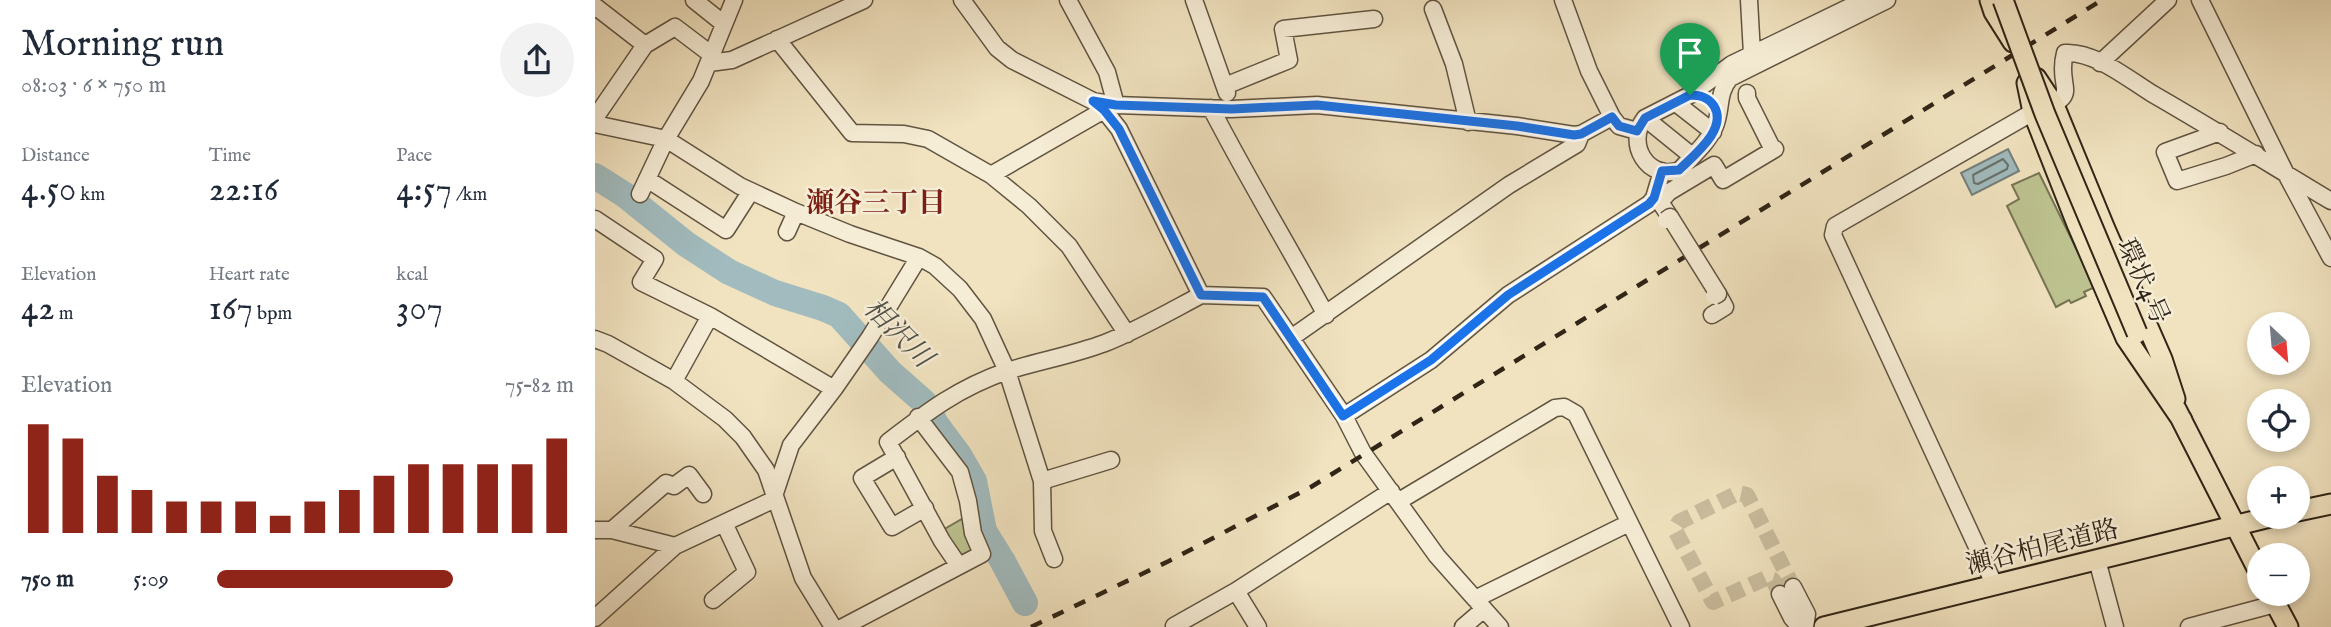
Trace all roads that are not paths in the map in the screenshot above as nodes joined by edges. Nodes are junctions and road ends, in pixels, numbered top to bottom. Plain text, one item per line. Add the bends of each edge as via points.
1 (694, 0) edge
2 (734, 0) edge
3 (864, 0) edge
4 (962, 0) edge
5 (1068, 0) edge
6 (1194, 0) edge
7 (1563, 0) edge
8 (1749, 0) edge
9 (1864, 0) edge
10 (1887, 0) edge
11 (2168, 0) edge
12 (2200, 0) edge
13 (2005, 2) edge
14 (595, 9) edge
15 (1433, 9) dead end
16 (1374, 19) dead end
17 (724, 23) junction
18 (777, 39) junction
19 (645, 45) junction
20 (1752, 54) junction
21 (2021, 54) junction
22 (710, 59) junction
23 (2100, 63) junction
24 (1225, 86) junction
25 (1747, 93) dead end
26 (1683, 99) junction
27 (2054, 105) junction
28 (1104, 106) junction
29 (1211, 108) junction
30 (1232, 109) junction
31 (2033, 112) junction
32 (1612, 117) junction
33 (595, 118) edge
34 (1468, 122) junction
35 (595, 124) edge
36 (1641, 125) junction
37 (1715, 125) junction
38 (2220, 132) junction
39 (1581, 134) junction
40 (666, 139) junction
41 (2256, 154) junction
42 (1692, 156) junction
43 (1662, 171) junction
44 (991, 174) junction
45 (2286, 174) junction
46 (647, 179) junction
47 (751, 191) junction
48 (640, 194) dead end
49 (2331, 201) edge
50 (796, 212) junction
51 (595, 219) edge
52 (787, 232) dead end
53 (919, 257) junction
54 (2331, 258) edge
55 (1201, 295) junction
56 (1326, 315) junction
57 (1712, 315) dead end
58 (710, 316) junction
59 (1127, 334) junction
60 (1291, 338) junction
61 (595, 339) edge
62 (1007, 371) junction
63 (674, 382) junction
64 (834, 389) junction
65 (924, 413) junction
66 (1343, 416) junction
67 (2182, 420) junction
68 (897, 457) junction
69 (1111, 460) dead end
70 (1042, 481) junction
71 (703, 494) dead end
72 (775, 496) junction
73 (1395, 496) junction
74 (2331, 504) edge
75 (925, 508) junction
76 (2310, 508) edge
77 (2247, 522) edge
78 (724, 523) junction
79 (1629, 523) junction
80 (2235, 524) junction
81 (600, 528) edge
82 (675, 546) junction
83 (2247, 548) edge
84 (1053, 559) dead end
85 (2097, 560) junction
86 (959, 566) junction
87 (1994, 586) junction
88 (1236, 591) junction
89 (1787, 591) tunnel mouth
90 (713, 600) dead end
91 (1480, 604) junction
92 (2250, 606) edge
93 (2277, 606) edge
94 (595, 618) edge
95 (1174, 626) edge
96 (833, 627) edge
97 (843, 627) edge
98 (1258, 627) edge
99 (1463, 627) edge
100 (1500, 627) edge
101 (1681, 627) edge
102 (1803, 627) edge
103 (1824, 627) edge
104 (2115, 627) edge
105 (2189, 627) edge
106 (2288, 627) edge

1 - 17 street
2 - 17 street
3 - 18 street
4 - 28 street via 1005,54
5 - 28 street via 1107,72
6 - 24 street
7 - 32 street
8 - 20 street
9 - 20 street
10 - 37 street via 1730,78 1722,91
11 - 23 street
12 - 45 street
13 - 21 main road
13 - 67 main road, 環状4号, bridge via 2045,114 2137,333
14 - 19 street
15 - 34 street via 1454,64
16 - 24 street via 1283,29 1289,60
17 - 22 street
18 - 22 street via 732,60
18 - 44 street via 852,133 928,139
19 - 22 street via 675,27
19 - 33 street
20 - 26 street via 1721,69
21 - 27 main road
21 - 31 main road
22 - 40 street
23 - 27 street via 2076,52 2065,53 2066,92
23 - 38 street
24 - 30 street
25 - 57 street, bridge via 1774,149 1723,180 1714,165 1660,202 1725,307
26 - 36 street
26 - 37 street via 1707,99 1713,104
27 - 31 street
27 - 67 main road via 2162,359
28 - 29 street
28 - 44 street
28 - 55 street
29 - 30 street
29 - 56 street
30 - 34 street via 1317,105
31 - 67 main road via 2126,338
31 - 87 street via 1833,230
32 - 36 street via 1619,126
32 - 39 street
34 - 39 street
35 - 40 street
36 - 42 street
36 - 43 street via 1636,138 1640,155
37 - 42 street
38 - 41 street
38 - 41 street via 2165,152 2177,181
39 - 56 street via 1577,144 1509,185
40 - 46 street
40 - 47 street
41 - 45 street
42 - 43 street via 1679,170
43 - 66 street via 1649,204 1508,295 1431,360
44 - 59 street via 1069,246
45 - 49 street
45 - 54 street
46 - 47 street via 726,230
46 - 48 street
47 - 50 street
50 - 52 street
50 - 53 street
51 - 58 street via 655,259 642,282
53 - 62 street via 960,289 983,319
53 - 64 street
55 - 59 street
55 - 60 street via 1263,297
56 - 60 street
58 - 63 street
58 - 64 street
59 - 62 street
60 - 66 street
61 - 63 street
62 - 65 street
62 - 70 street
63 - 72 street via 743,437 767,470
64 - 72 street via 790,445
65 - 68 street via 888,442
65 - 86 street via 960,472 982,554
66 - 73 street
67 - 80 main road, 環状4号
68 - 75 street
68 - 75 street via 862,478 893,527
69 - 70 street
70 - 84 street via 1043,531
71 - 81 street via 689,475 674,486 666,483
72 - 78 street
72 - 96 street via 803,578
73 - 79 street via 1564,407 1576,414
73 - 88 street
73 - 91 street via 1437,556
74 - 76 main road
75 - 86 street
77 - 80 main road, 瀬谷柏尾道路
78 - 82 street
78 - 90 street via 747,572
79 - 91 street
79 - 101 street
80 - 83 main road, 環状4号
80 - 85 main road, 瀬谷柏尾道路
81 - 82 street
82 - 94 street
85 - 87 main road, 瀬谷柏尾道路
85 - 104 street
86 - 97 street
87 - 103 main road, 瀬谷柏尾道路
88 - 95 street
88 - 98 street
89 - 102 street via 1792,618
91 - 99 street
91 - 100 street
92 - 105 street
93 - 106 main road

